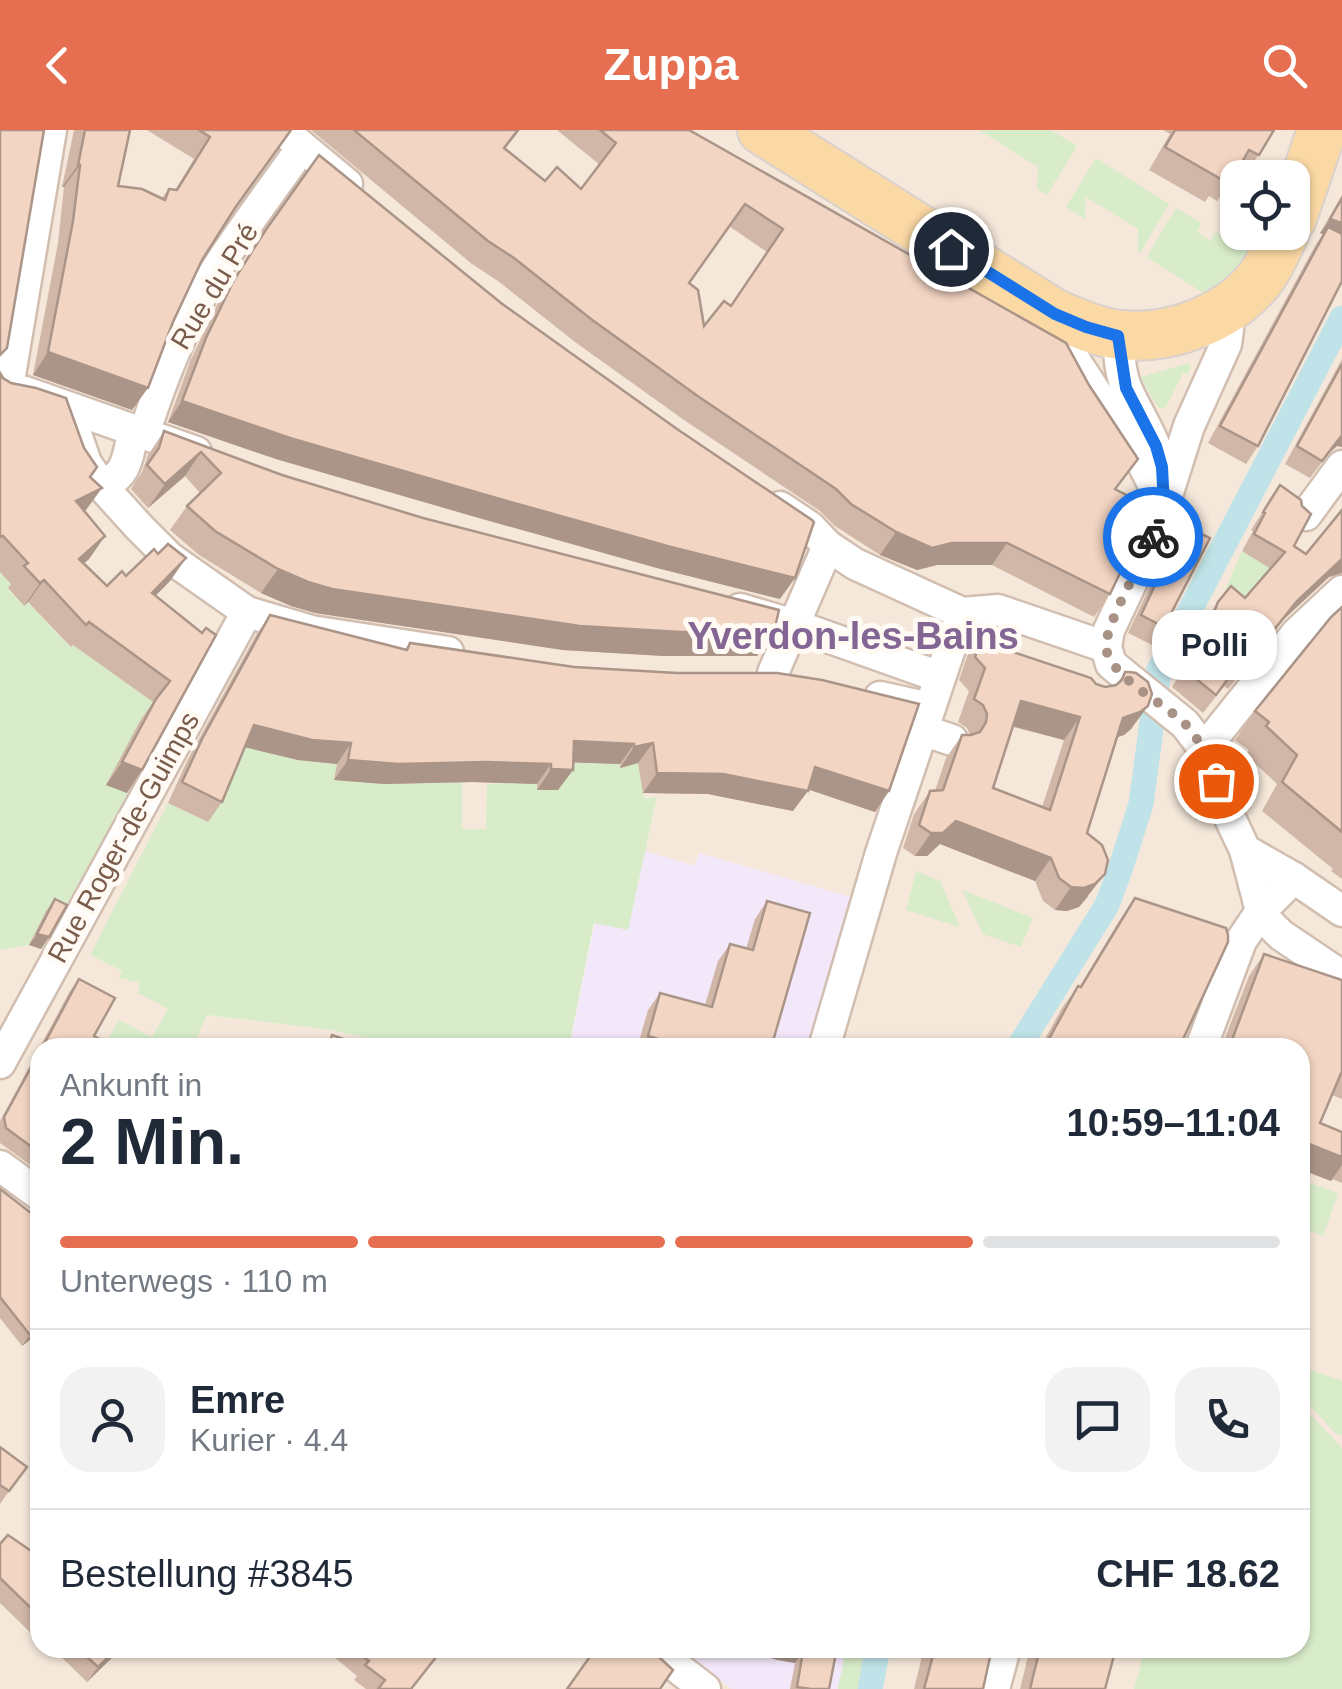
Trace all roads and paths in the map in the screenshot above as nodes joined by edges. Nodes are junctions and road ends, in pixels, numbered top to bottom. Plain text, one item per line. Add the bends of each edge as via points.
1 (50, 130) edge
2 (762, 130) edge
3 (1322, 130) edge
4 (292, 138) edge
5 (1342, 161) edge
6 (1310, 166) edge
7 (363, 197) edge
8 (1310, 198) edge
9 (1275, 250) edge
10 (1224, 310) junction
11 (1055, 314) junction
12 (1118, 336) junction
13 (5, 388) edge
14 (64, 407) junction
15 (139, 432) junction
16 (215, 458) edge
17 (1342, 466) edge
18 (101, 485) junction
19 (749, 486) edge
20 (1164, 506) junction
21 (1306, 515) edge
22 (828, 546) junction
23 (1342, 591) edge
24 (712, 602) edge
25 (247, 612) junction
26 (962, 613) junction
27 (781, 621) junction
28 (1100, 646) junction
29 (482, 658) edge
30 (940, 678) junction
31 (808, 681) edge
32 (1093, 684) edge
33 (860, 693) edge
34 (926, 719) junction
35 (952, 740) dead end
36 (1204, 749) junction
37 (1245, 850) junction
38 (1294, 878) junction
39 (1261, 911) junction
40 (1342, 911) edge
41 (1342, 976) edge
42 (827, 1038) edge
43 (1204, 1038) edge
44 (0, 1063) edge
45 (0, 1166) edge
46 (30, 1188) edge
47 (667, 1658) edge
48 (1002, 1658) edge
49 (705, 1689) edge
50 (994, 1689) edge

1 - 13 street
2 - 11 main road
3 - 6 main road
4 - 7 street
4 - 15 street, Rue du Pré via 188,318
5 - 8 main road
9 - 10 main road via 1258,280
10 - 12 main road via 1166,333
10 - 20 street via 1226,344 1189,426
11 - 12 main road
11 - 20 street via 1063,344
12 - 20 street via 1126,388 1162,467
13 - 14 street
14 - 15 street
14 - 18 street
15 - 16 street
15 - 18 street, Rue du Pré via 116,480
17 - 21 street
18 - 25 street via 170,558
19 - 22 street
20 - 28 street
22 - 26 street
22 - 27 street
23 - 36 street via 1296,634
24 - 27 street
25 - 29 street via 310,630
25 - 44 street, Rue Roger-de-Guimps
26 - 28 street via 998,610
26 - 30 street
27 - 30 street
27 - 31 street via 759,674
28 - 32 street
28 - 36 street via 1111,664 1185,724
30 - 34 street
33 - 34 street
34 - 35 street
34 - 42 street
36 - 37 street
37 - 38 street
37 - 39 street
38 - 39 street
38 - 40 street
39 - 41 street via 1281,935
39 - 43 street via 1241,941
45 - 46 street
47 - 49 street
48 - 50 street

